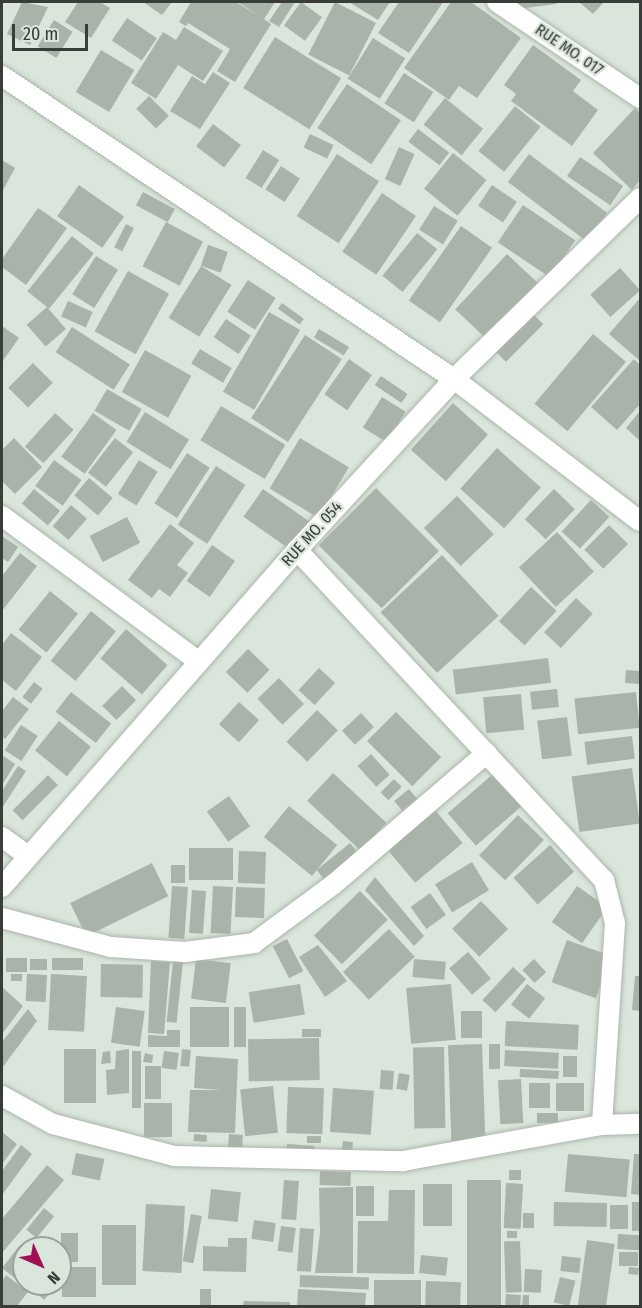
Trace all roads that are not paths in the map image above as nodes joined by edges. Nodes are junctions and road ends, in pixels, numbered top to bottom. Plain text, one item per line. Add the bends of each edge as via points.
1 (497, 2) edge
2 (2, 76) edge
3 (640, 98) edge
4 (640, 198) edge
5 (454, 379) junction
6 (2, 516) edge
7 (640, 521) edge
8 (297, 550) junction
9 (199, 662) junction
10 (487, 753) junction
11 (2, 837) edge
12 (28, 856) junction
13 (2, 887) edge
14 (2, 918) edge
15 (2, 1096) edge
16 (640, 1124) edge
17 (602, 1125) junction

1 - 3 street, RUE MO. 017
2 - 5 street
4 - 5 street, RUE MO. 054
5 - 7 street
5 - 8 street, RUE MO. 054
6 - 9 street
8 - 9 street, RUE MO. 054
8 - 10 street
9 - 12 street, RUE MO. 054
10 - 14 street via 334,884 254,943 184,952 111,946
10 - 17 street via 604,880 615,923
11 - 12 street
12 - 13 street, RUE MO. 054
15 - 17 street via 53,1124 174,1156 403,1161
16 - 17 street

